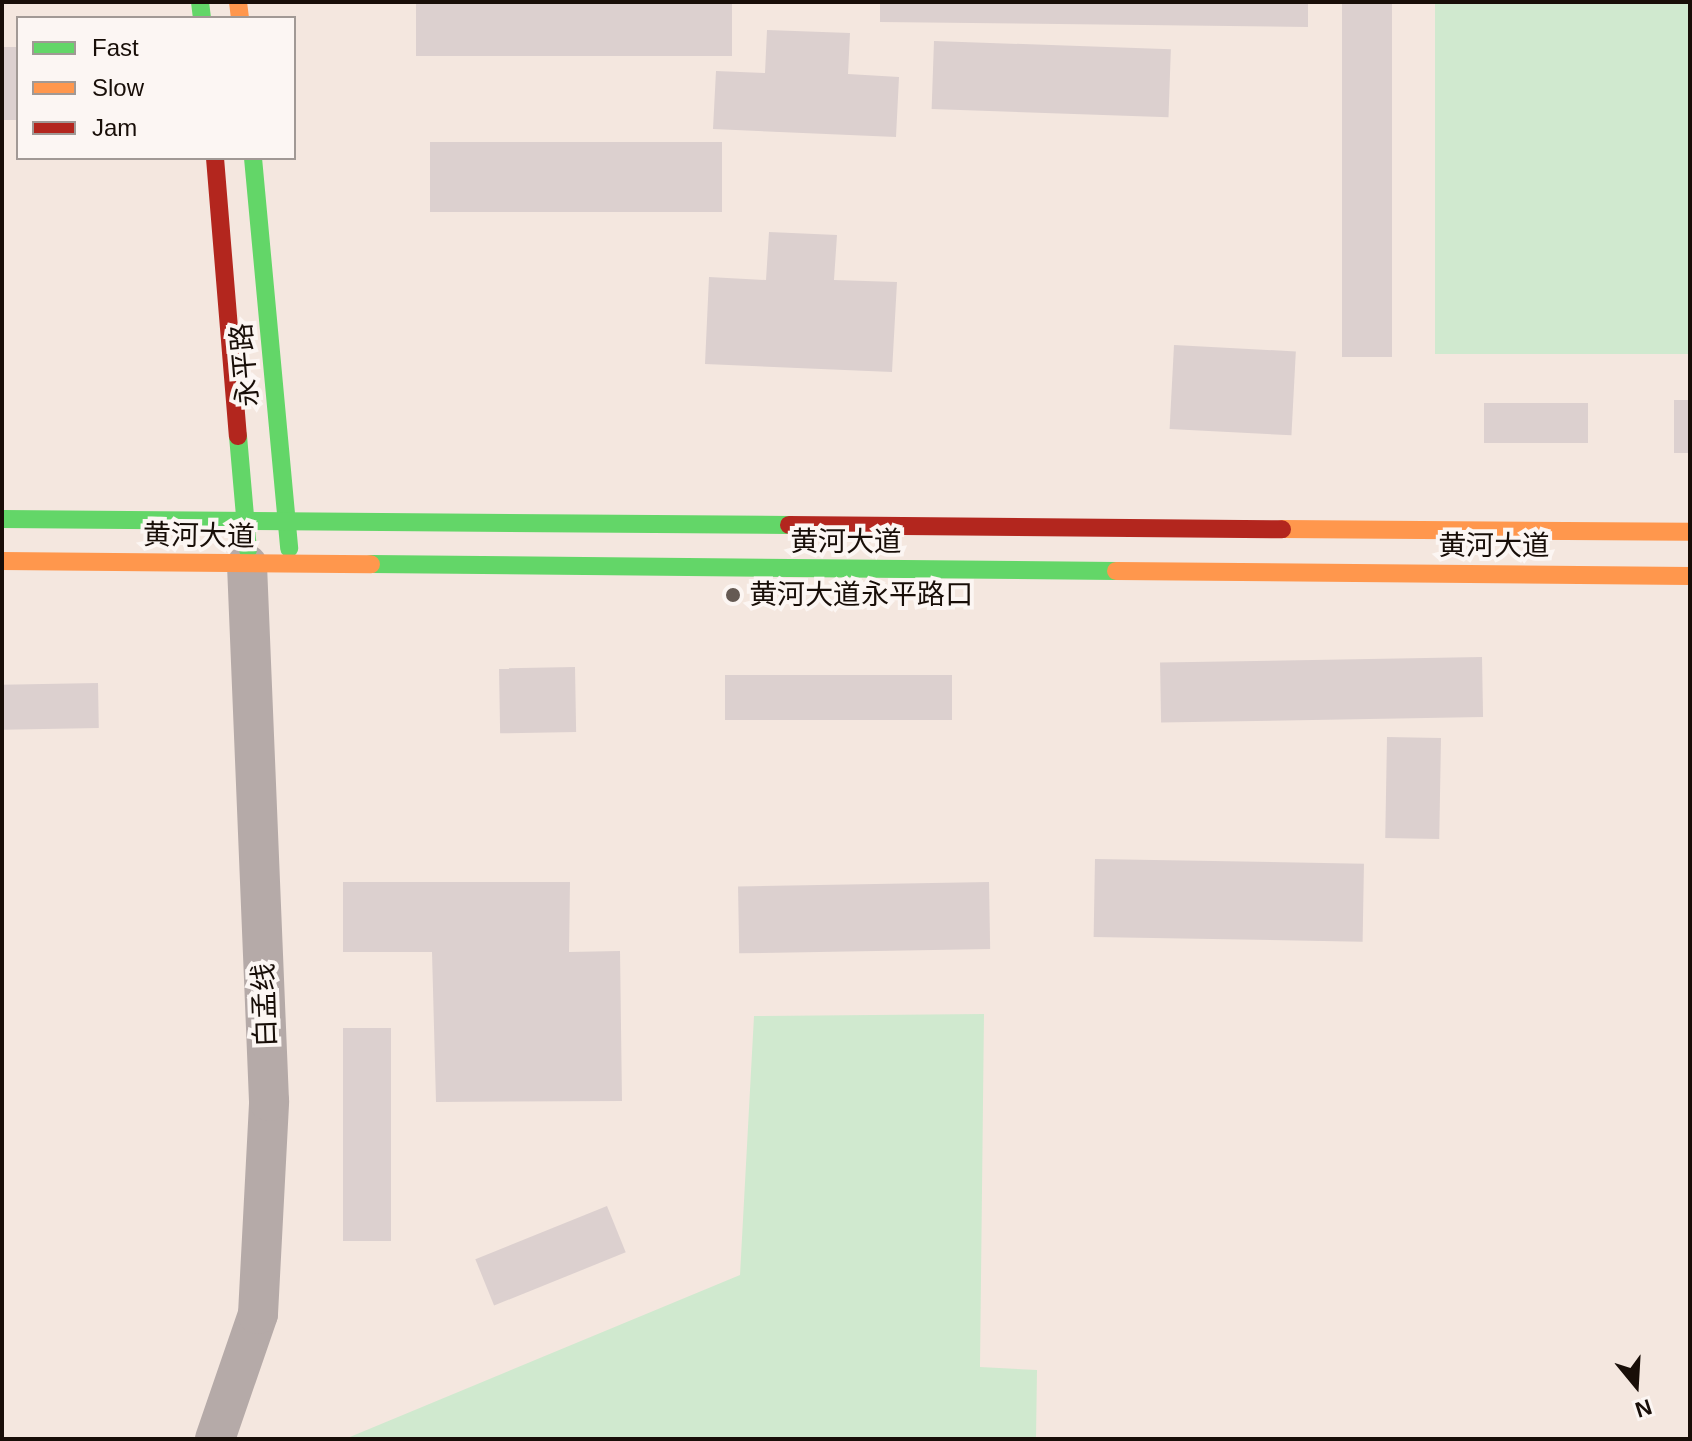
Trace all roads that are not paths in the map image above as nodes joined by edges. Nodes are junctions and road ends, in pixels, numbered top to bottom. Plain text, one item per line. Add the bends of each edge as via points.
1 (215, 160) edge
2 (253, 160) edge
3 (2, 519) edge
4 (288, 520) junction
5 (250, 521) junction
6 (1690, 532) edge
7 (2, 561) edge
8 (247, 564) junction
9 (290, 566) junction
10 (1690, 576) edge
11 (215, 1439) edge

1 - 5 main road, 永平路
2 - 4 main road, 永平路
3 - 5 main road, 黄河大道
4 - 5 main road, 黄河大道
4 - 6 main road, 黄河大道
4 - 9 main road, 永平路
5 - 8 main road, 永平路
7 - 8 main road, 黄河大道
8 - 9 main road, 黄河大道
8 - 11 street, 白孟线 via 269,1101 258,1314
9 - 10 main road, 黄河大道

